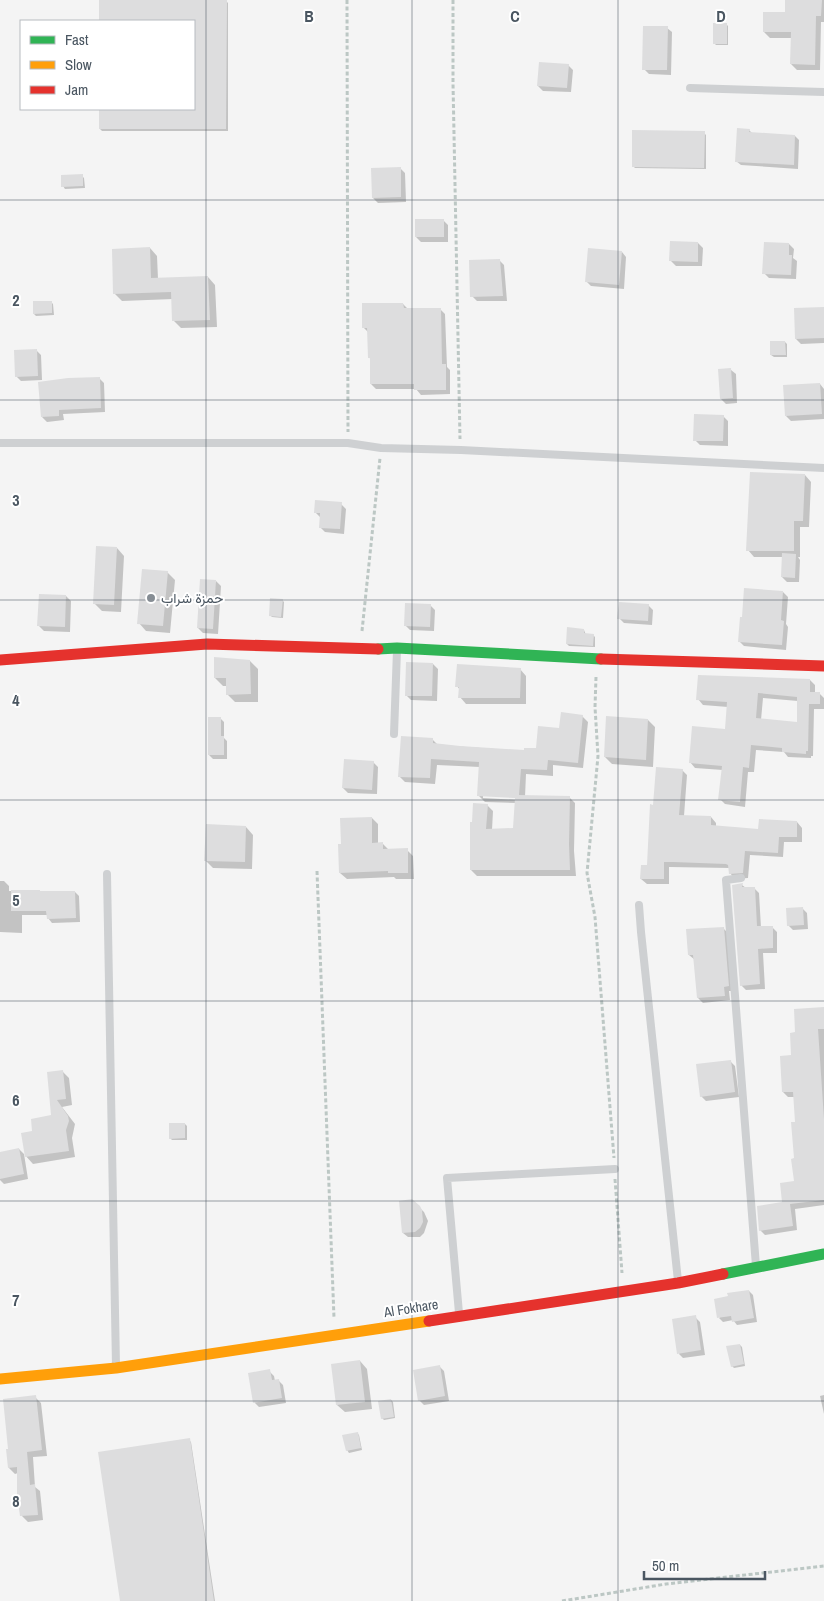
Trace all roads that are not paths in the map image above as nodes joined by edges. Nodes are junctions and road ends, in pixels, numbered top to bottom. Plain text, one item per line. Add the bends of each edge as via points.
1 (690, 88) dead end
2 (824, 92) edge
3 (0, 443) edge
4 (824, 468) edge
5 (397, 648) junction
6 (0, 660) edge
7 (824, 666) edge
8 (394, 734) dead end
9 (107, 874) dead end
10 (741, 878) dead end
11 (639, 905) dead end
12 (614, 1169) road end
13 (824, 1254) edge
14 (756, 1268) junction
15 (678, 1283) junction
16 (459, 1315) junction
17 (116, 1368) junction
18 (0, 1379) edge

1 - 2 lane
3 - 4 lane via 348,443 381,448
5 - 6 street via 207,644
5 - 7 street via 596,659
5 - 8 lane
9 - 17 lane
10 - 14 lane via 726,880
11 - 15 lane
12 - 16 lane via 448,1178
13 - 14 street, Al Fokhare
14 - 15 street, Al Fokhare
15 - 16 street, Al Fokhare
16 - 17 street, Al Fokhare
17 - 18 street, Al Fokhare

